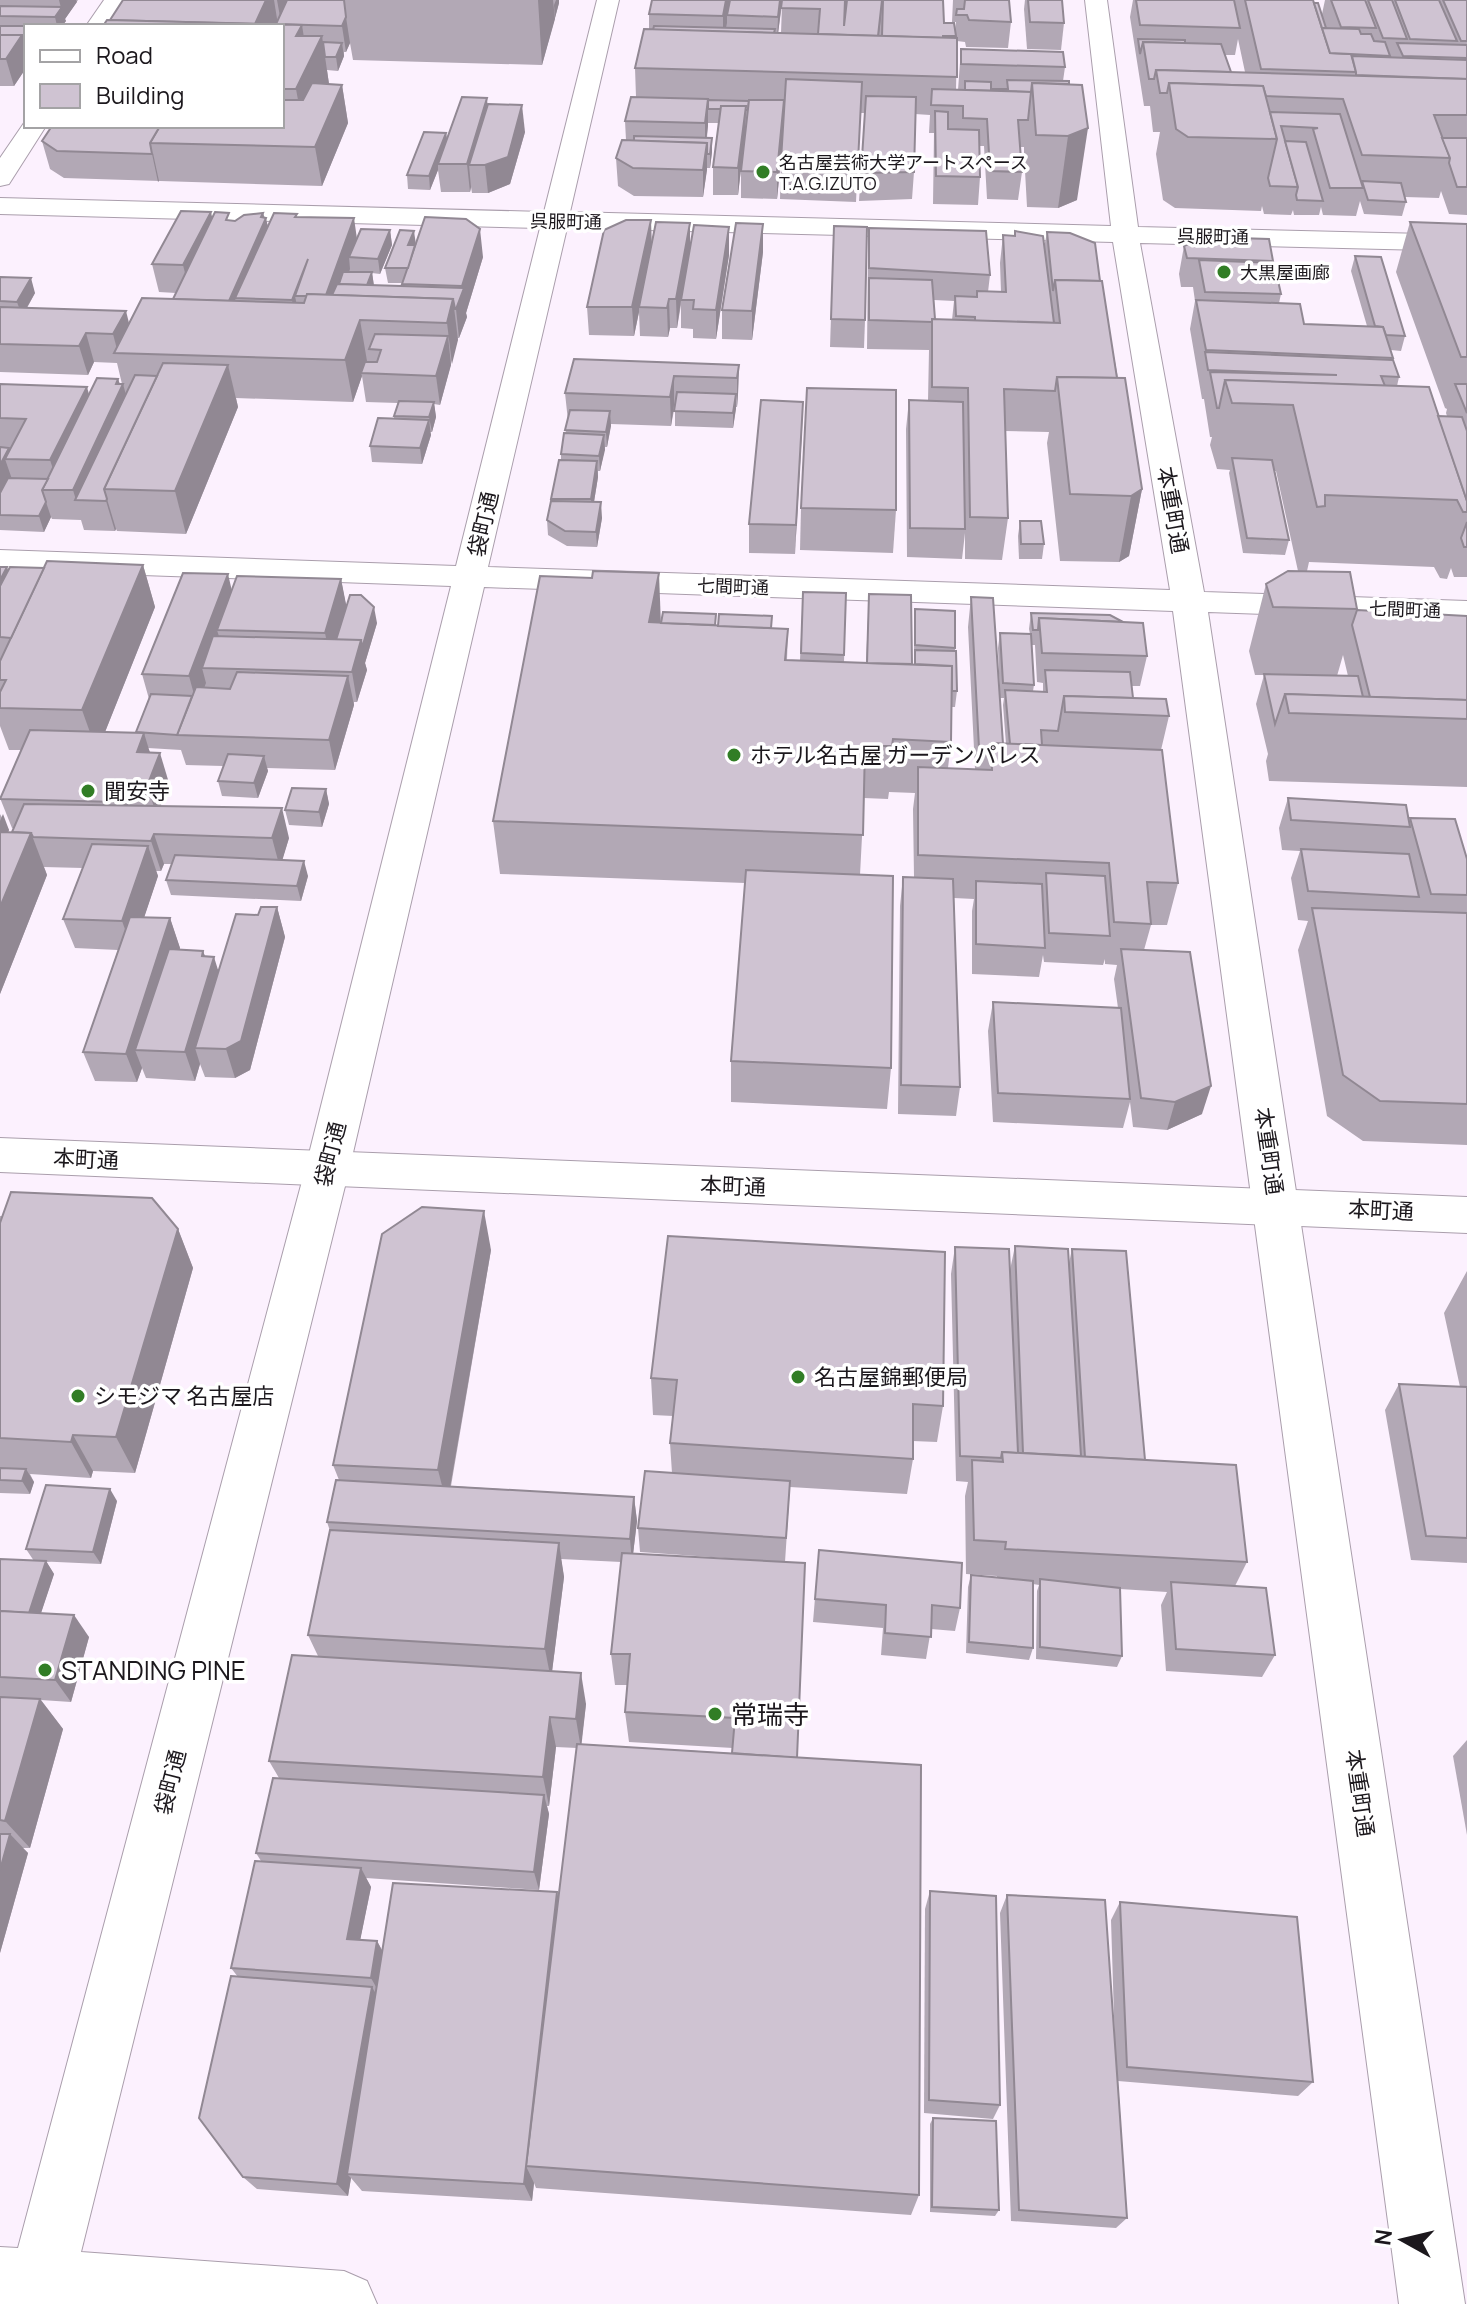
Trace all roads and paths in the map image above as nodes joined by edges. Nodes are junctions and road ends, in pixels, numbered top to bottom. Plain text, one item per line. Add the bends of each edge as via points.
1 (115, 0) edge
2 (608, 0) edge
3 (1096, 0) edge
4 (99, 24) edge
5 (32, 128) edge
6 (0, 178) edge
7 (0, 206) edge
8 (555, 221) junction
9 (1125, 234) junction
10 (1467, 243) edge
11 (0, 560) edge
12 (471, 576) junction
13 (1189, 602) junction
14 (1467, 611) edge
15 (0, 1155) edge
16 (327, 1170) junction
17 (1277, 1205) junction
18 (1467, 1215) edge
19 (26, 2289) edge
20 (344, 2304) edge
21 (1432, 2304) edge

1 - 4 street
2 - 8 street, 袋町通
3 - 9 street, 本重町通
5 - 6 street
7 - 8 street, 呉服町通
8 - 9 street, 呉服町通
8 - 12 street, 袋町通
9 - 10 street, 呉服町通
9 - 13 street, 本重町通
11 - 12 street, 七間町通
12 - 13 street, 七間町通
12 - 16 street, 袋町通
13 - 14 street, 七間町通
13 - 17 street, 本重町通
15 - 16 street, 本町通
16 - 17 street, 本町通
16 - 19 street, 袋町通
17 - 18 street, 本町通
17 - 21 street, 本重町通
19 - 20 street

